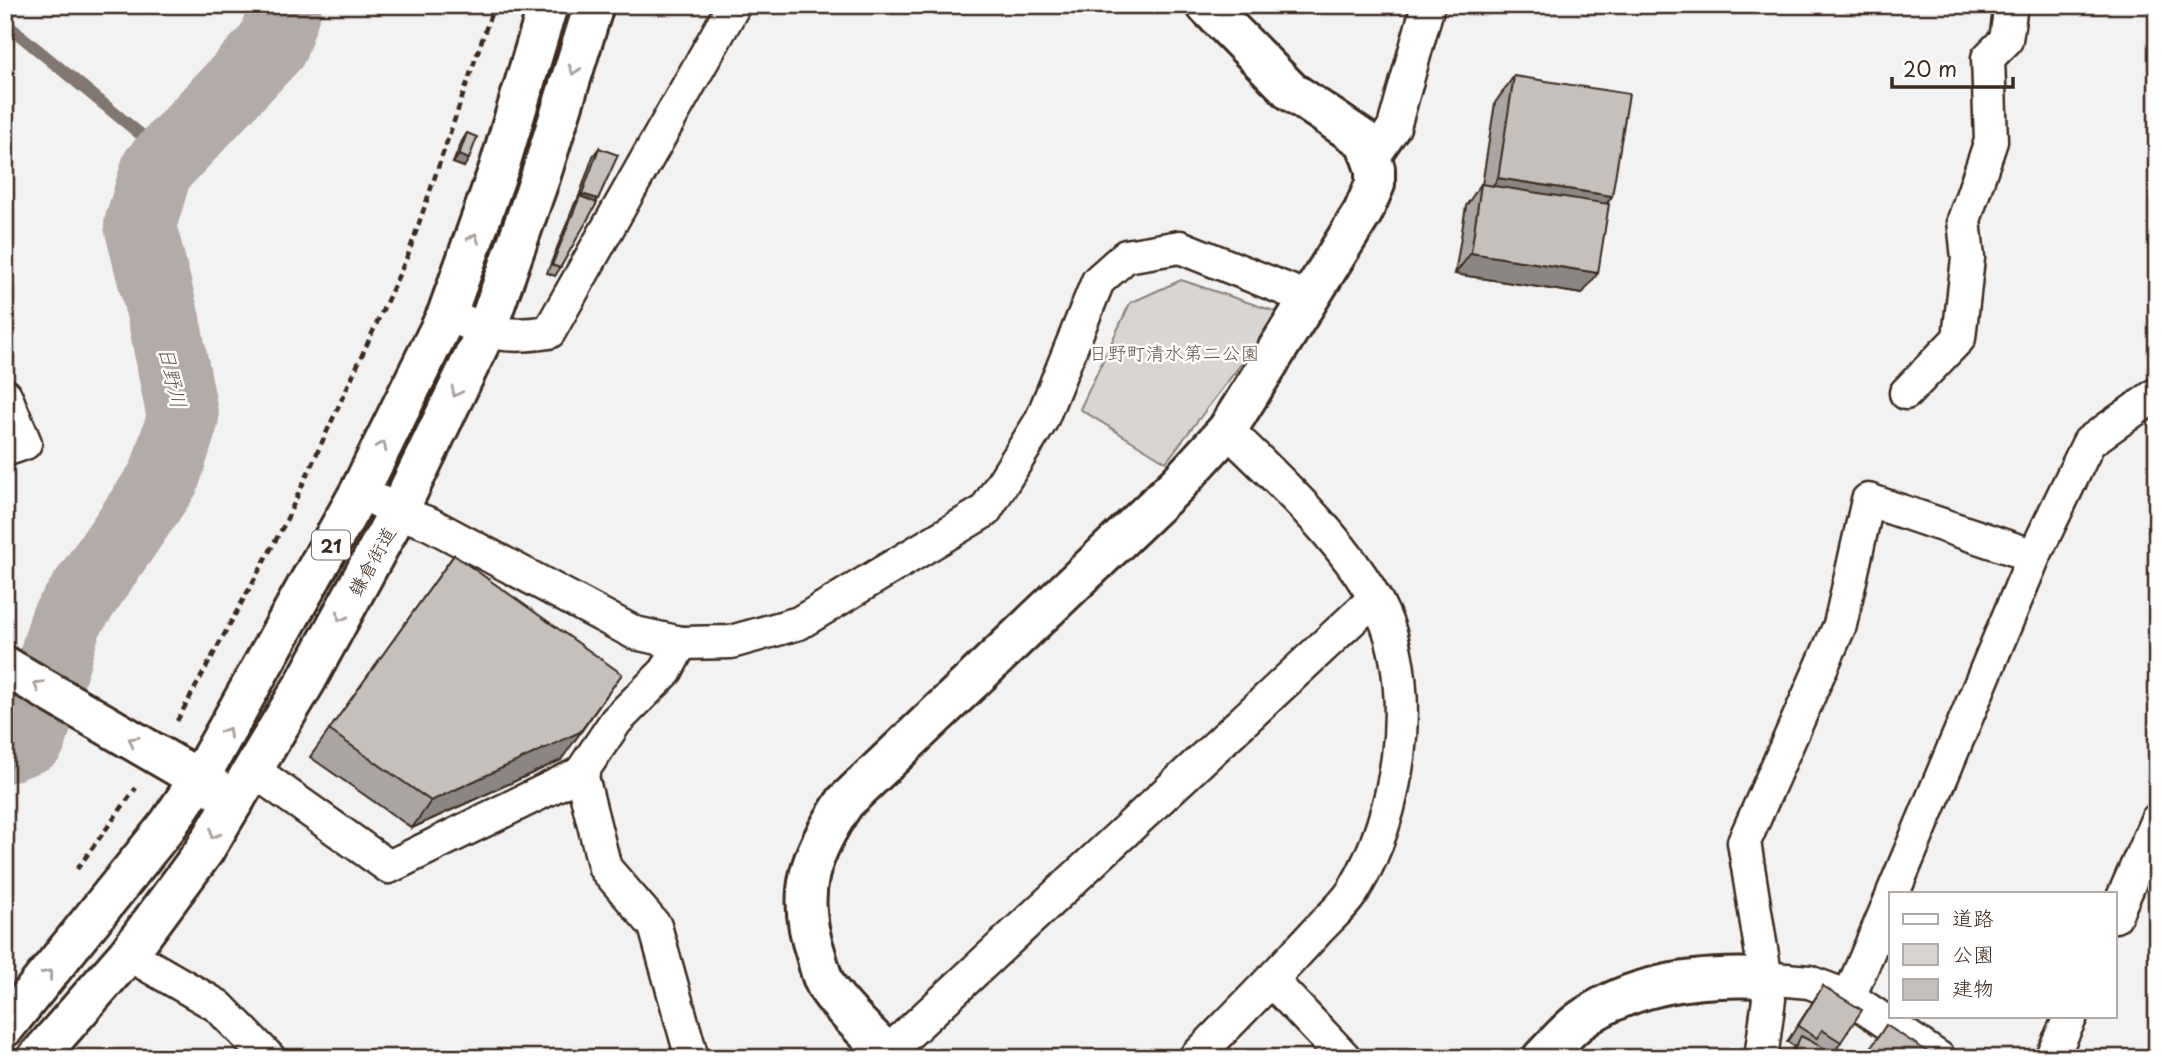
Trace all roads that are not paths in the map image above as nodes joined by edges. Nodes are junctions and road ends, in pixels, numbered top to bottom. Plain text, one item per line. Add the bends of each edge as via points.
1 (548, 5) edge
2 (594, 5) edge
3 (734, 5) edge
4 (1206, 5) edge
5 (1428, 5) edge
6 (2011, 5) edge
7 (1372, 159) junction
8 (1310, 299) junction
9 (447, 314) junction
10 (486, 331) junction
11 (1906, 393) dead end
12 (2157, 394) edge
13 (5, 395) edge
14 (1227, 430) junction
15 (5, 450) edge
16 (360, 491) junction
17 (398, 512) junction
18 (2034, 556) junction
19 (1373, 600) junction
20 (681, 643) junction
21 (5, 666) edge
22 (581, 773) junction
23 (199, 779) junction
24 (244, 785) junction
25 (2157, 820) edge
26 (1893, 892) edge
27 (1889, 904) edge
28 (2116, 914) edge
29 (128, 954) junction
30 (1763, 978) junction
31 (1272, 981) junction
32 (1849, 998) junction
33 (2070, 1018) edge
34 (5, 1027) edge
35 (890, 1055) edge
36 (37, 1058) edge
37 (269, 1058) edge
38 (692, 1058) edge
39 (1195, 1058) edge
40 (1345, 1058) edge
41 (1542, 1058) edge
42 (1761, 1058) edge
43 (1939, 1058) edge
44 (2051, 1058) edge

9 -> 1 main road, 21 via 499,168
2 -> 10 main road, 鎌倉街道 / 21
3 - 10 street via 549,332 515,337
4 - 7 main road via 1291,91 1365,141
5 - 7 street via 1394,127
6 - 11 street via 2006,40 1988,58 1991,141 1964,220 1968,258 1959,338
7 - 8 main road via 1375,184 1363,212
8 - 14 main road
8 - 20 street via 1180,247 1126,256 1098,281 1041,421 985,511 799,622 731,642
9 - 10 street
16 -> 9 main road, 21
10 -> 17 main road, 鎌倉街道 / 21
12 - 18 street via 2089,442
13 - 15 street via 25,443
14 - 19 street via 1307,508
14 - 35 main road via 1178,484 845,802 820,840 806,888 812,943 827,989
16 - 17 street
23 -> 16 main road, 21
17 - 20 street via 430,524 635,633
17 -> 24 main road, 鎌倉街道 / 21
18 - 26 street
18 - 30 street via 1868,499 1840,625 1744,842
19 - 31 street via 1391,634 1398,670 1401,735 1395,783 1377,842 1354,890
19 - 35 street
20 - 22 street via 666,671 616,721
23 -> 21 main road
22 - 24 street via 389,867
22 - 38 street via 605,869 655,926
23 - 24 main road
34 -> 23 main road, 21 via 168,825
24 -> 29 main road, 鎌倉街道 / 21 via 204,851
25 - 28 street
27 - 32 street
29 - 36 main road, 鎌倉街道 / 21
29 - 37 street via 218,1006
30 - 32 street via 1809,982
30 - 41 main road via 1687,980 1622,996 1581,1020
30 - 42 street via 1769,999
31 - 39 street
31 - 40 street
32 - 43 street
33 - 44 street

